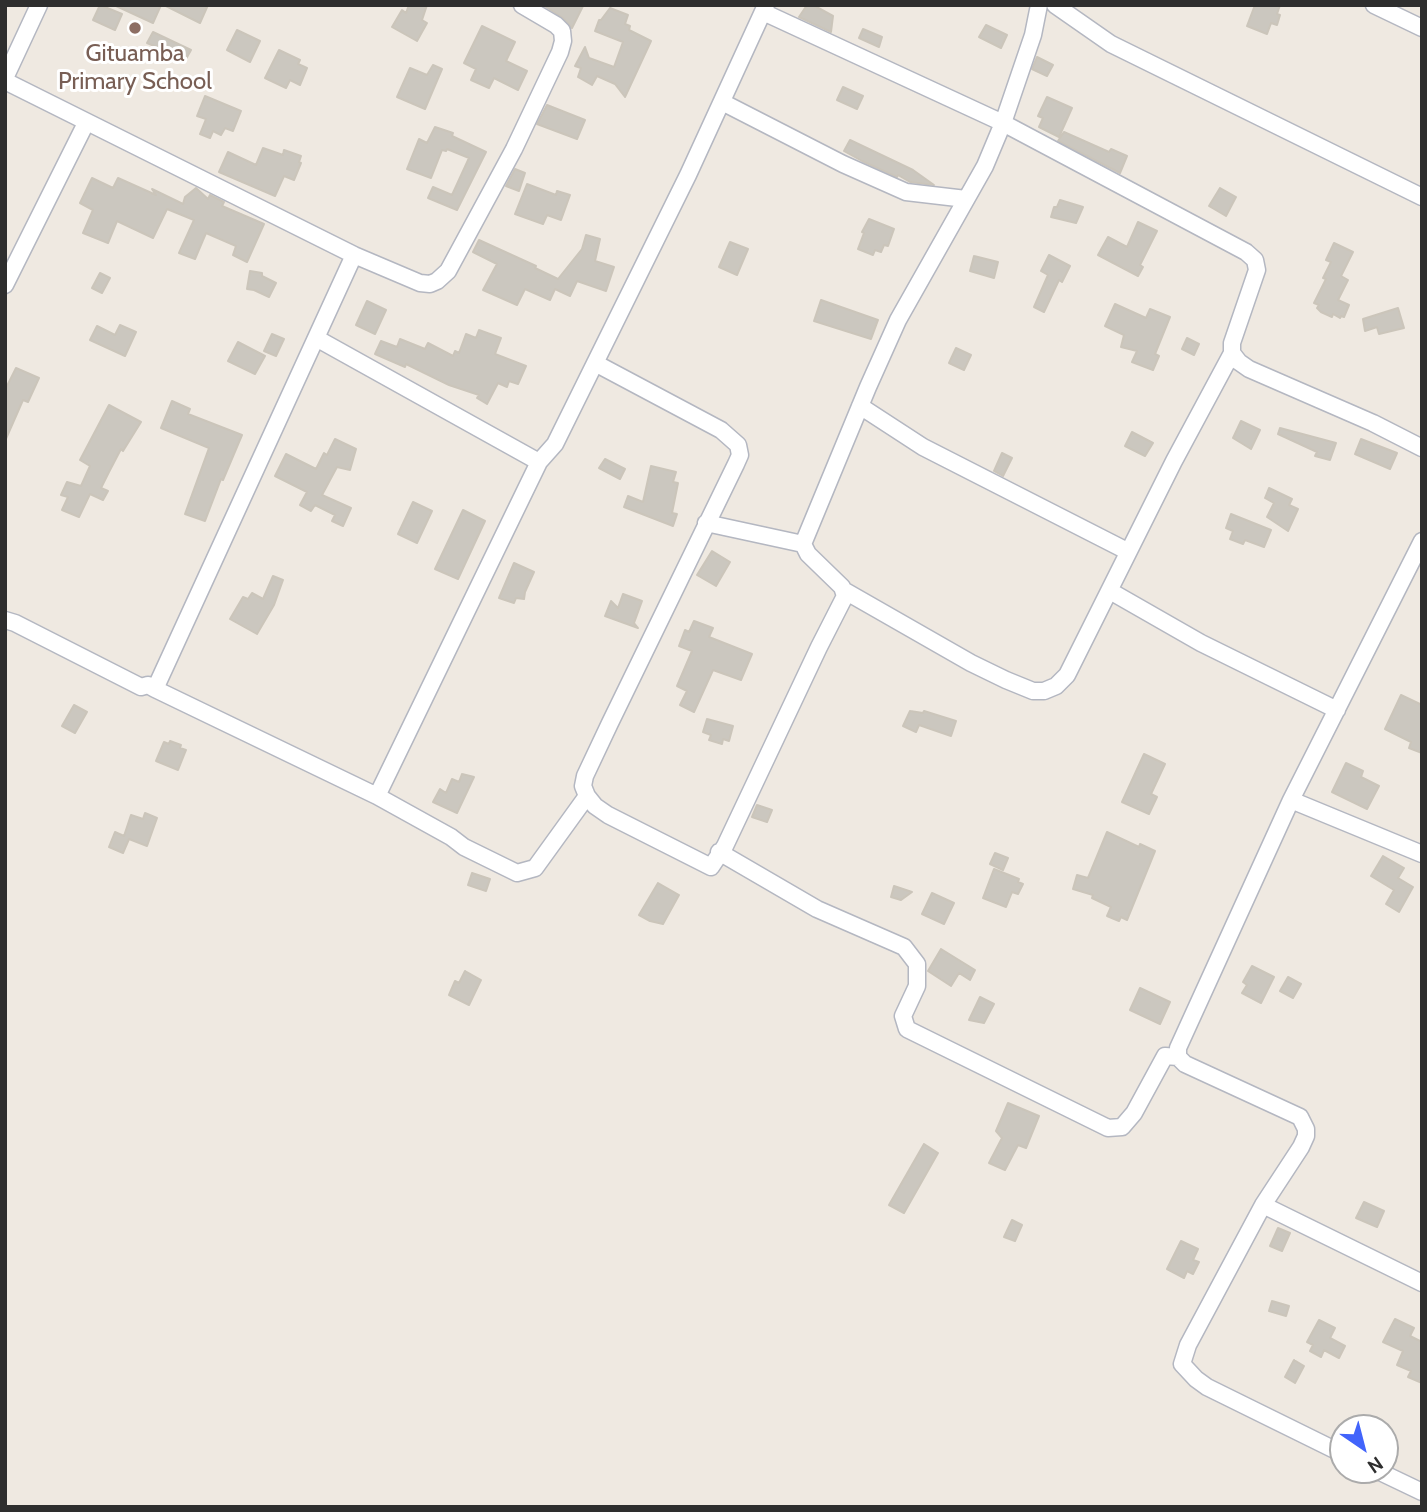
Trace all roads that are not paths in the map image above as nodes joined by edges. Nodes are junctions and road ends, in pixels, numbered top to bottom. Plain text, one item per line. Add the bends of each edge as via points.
1 (39, 5) edge
2 (522, 5) edge
3 (1040, 5) edge
4 (1055, 5) edge
5 (1374, 5) edge
6 (765, 8) edge
7 (1422, 28) edge
8 (5, 79) edge
9 (722, 102) junction
10 (86, 123) junction
11 (1003, 123) junction
12 (1422, 197) edge
13 (966, 200) junction
14 (354, 256) junction
15 (5, 285) edge
16 (316, 338) junction
17 (1232, 353) junction
18 (595, 363) junction
19 (860, 405) junction
20 (1422, 448) edge
21 (539, 462) junction
22 (706, 523) junction
23 (1422, 541) edge
24 (803, 544) junction
25 (1127, 551) junction
26 (845, 591) junction
27 (1110, 591) junction
28 (5, 620) edge
29 (155, 689) junction
30 (1337, 710) junction
31 (377, 796) junction
32 (587, 796) junction
33 (1291, 800) junction
34 (719, 852) junction
35 (1422, 854) edge
36 (1178, 1058) junction
37 (1264, 1205) junction
38 (1422, 1283) edge
39 (1329, 1447) edge
40 (1399, 1481) edge
41 (1422, 1492) edge

1 - 8 street
2 - 14 street via 562,31 560,52 448,271 430,284 420,283
3 - 11 street
4 - 12 street via 1111,44
5 - 7 street
6 - 9 street
6 - 11 street
8 - 10 street
9 - 13 street via 906,192
9 - 18 street
10 - 14 street
10 - 15 street
11 - 13 street
11 - 17 street via 1246,251 1255,260 1257,270
13 - 19 street via 898,320
14 - 16 street
16 - 21 street
16 - 29 street
17 - 20 street via 1249,369
17 - 25 street
18 - 21 street via 555,444
18 - 22 street via 721,430 738,446 736,464
19 - 24 street
19 - 25 street via 923,447
21 - 31 street
22 - 24 street
22 - 32 street via 585,776
23 - 30 street
24 - 26 street
25 - 27 street
26 - 27 street via 980,668 1022,687 1044,691 1067,675
26 - 34 street
27 - 30 street via 1201,643
28 - 29 street via 141,687
29 - 31 street
30 - 33 street
31 - 32 street via 517,873 535,868
32 - 34 street via 608,815 711,867
33 - 35 street
33 - 36 street via 1178,1048
34 - 36 street via 817,909 904,947 918,964 918,985 903,1016 907,1029 1108,1128 1122,1127 1134,1114 1166,1056
36 - 37 street via 1294,1112 1304,1122 1306,1136 1301,1147
37 - 38 street
37 - 39 street via 1182,1364 1207,1387
40 - 41 street

